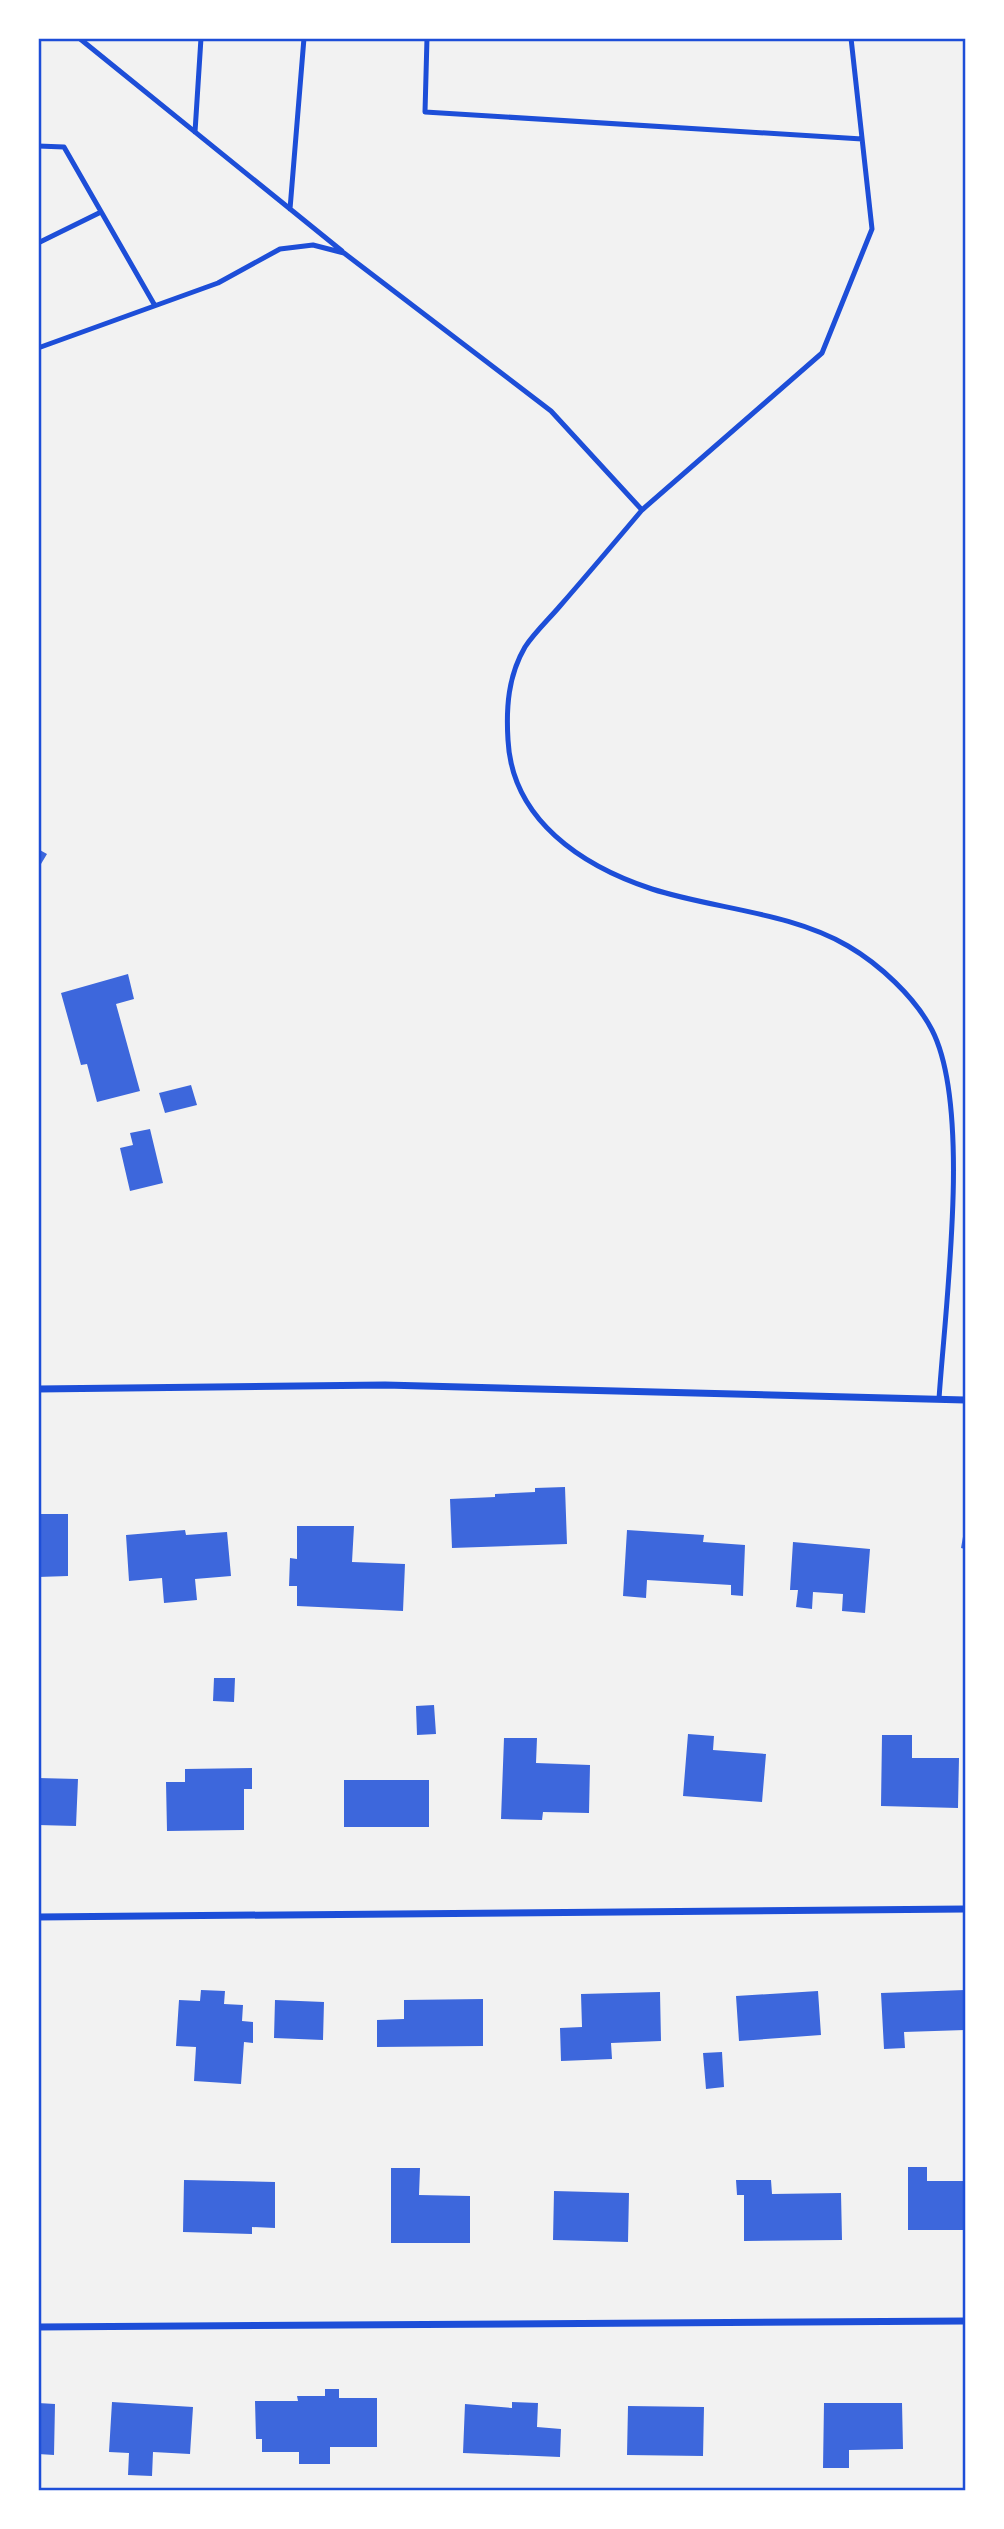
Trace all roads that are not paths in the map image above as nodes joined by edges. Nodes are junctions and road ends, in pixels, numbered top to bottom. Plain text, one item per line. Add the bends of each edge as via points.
1 (79, 38) edge
2 (201, 38) edge
3 (304, 38) edge
4 (427, 38) edge
5 (851, 38) edge
6 (195, 132) junction
7 (862, 139) junction
8 (38, 146) edge
9 (290, 209) junction
10 (101, 212) junction
11 (38, 243) edge
12 (344, 253) junction
13 (154, 304) junction
14 (38, 348) edge
15 (642, 510) junction
16 (38, 1389) edge
17 (939, 1399) junction
18 (965, 1400) edge
19 (965, 1909) edge
20 (38, 1917) edge
21 (965, 2321) edge
22 (38, 2327) edge

1 - 6 lane
2 - 6 lane
3 - 9 lane
4 - 7 lane via 425,112
5 - 7 lane
6 - 9 lane
7 - 15 lane via 872,229 822,353
8 - 10 lane via 64,147
9 - 12 lane
10 - 11 lane
10 - 13 lane
12 - 13 lane via 313,245 280,249 218,283
12 - 15 lane via 551,411
13 - 14 lane
15 - 17 lane via 525,648 506,699 509,756 523,799 548,832 594,864 652,889 737,908 847,945 905,993 931,1029 947,1072 952,1161
16 - 17 street via 386,1385
17 - 18 street
19 - 20 street
21 - 22 street

